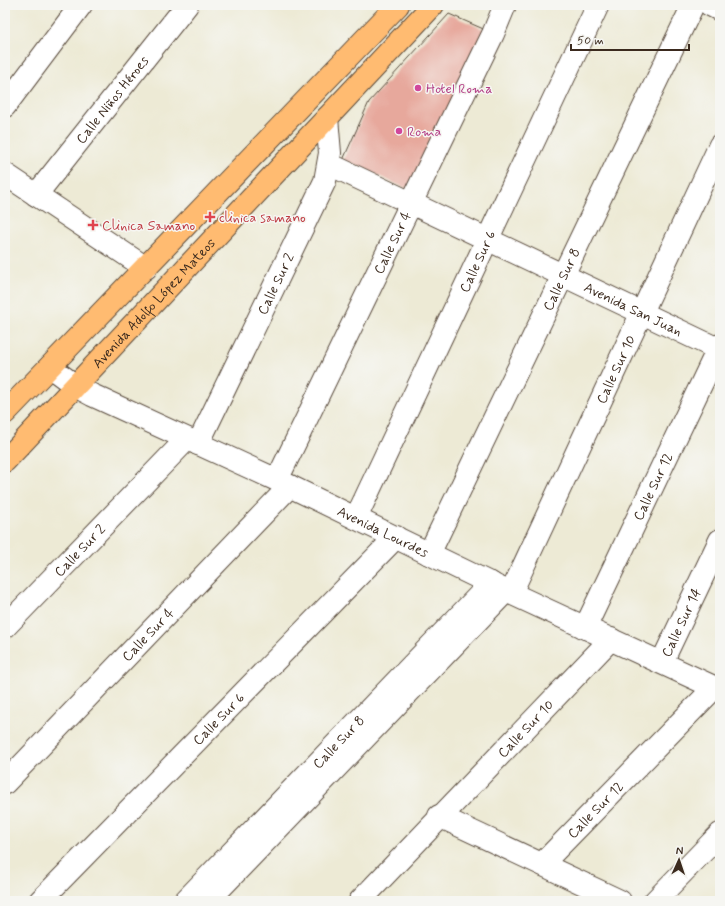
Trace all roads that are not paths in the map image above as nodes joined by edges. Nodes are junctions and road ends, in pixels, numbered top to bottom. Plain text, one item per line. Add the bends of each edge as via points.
1 (81, 5) edge
2 (187, 5) edge
3 (398, 5) edge
4 (433, 5) edge
5 (505, 5) edge
6 (598, 5) edge
7 (693, 5) edge
8 (710, 5) edge
9 (720, 10) edge
10 (5, 106) edge
11 (327, 118) junction
12 (720, 145) edge
13 (330, 164) junction
14 (5, 174) edge
15 (36, 195) junction
16 (412, 204) junction
17 (487, 238) junction
18 (146, 268) junction
19 (564, 274) junction
20 (641, 311) junction
21 (719, 348) edge
22 (50, 368) junction
23 (77, 387) junction
24 (5, 413) edge
25 (192, 441) junction
26 (5, 461) edge
27 (284, 483) junction
28 (356, 518) junction
29 (396, 537) junction
30 (720, 540) edge
31 (429, 554) junction
32 (503, 589) junction
33 (5, 626) edge
34 (585, 628) junction
35 (611, 639) junction
36 (662, 662) junction
37 (717, 689) edge
38 (5, 783) edge
39 (439, 816) junction
40 (720, 834) edge
41 (542, 864) junction
42 (40, 901) edge
43 (185, 901) edge
44 (208, 901) edge
45 (360, 901) edge
46 (620, 901) edge
47 (655, 901) edge

1 - 10 street
2 - 15 street, Calle Niños Héroes
3 - 18 main road
4 - 11 main road, Avenida Adolfo López Mateos
5 - 16 street, Calle Sur 4
6 - 17 street, Calle Sur 6
7 - 19 street, Calle Sur 8
8 - 9 street
11 - 13 street, Calle Sur 2
11 - 23 main road, Avenida Adolfo López Mateos
12 - 20 street, Calle Sur 10
13 - 16 street, Avenida San Juan
13 - 25 street, Calle Sur 2 via 325,181
14 - 15 street
15 - 18 street
16 - 17 street, Avenida San Juan
16 - 27 street, Calle Sur 4
17 - 19 street, Avenida San Juan
17 - 28 street, Calle Sur 6
18 - 22 main road
19 - 20 street, Avenida San Juan
19 - 31 street, Calle Sur 8
20 - 21 street, Avenida San Juan
20 - 32 street, Calle Sur 10
21 - 34 street, Calle Sur 12
22 - 23 street, Avenida Lourdes
22 - 24 main road
23 - 25 street, Avenida Lourdes
23 - 26 main road, Avenida Adolfo López Mateos
25 - 27 street, Avenida Lourdes
25 - 33 street, Calle Sur 2
27 - 28 street, Avenida Lourdes
27 - 38 street, Calle Sur 4
28 - 29 street, Avenida Lourdes
29 - 31 street, Avenida Lourdes
29 - 42 street, Calle Sur 6
30 - 36 street, Calle Sur 14
31 - 32 street, Avenida Lourdes
32 - 34 street, Avenida Lourdes
32 - 43 street, Calle Sur 8
32 - 44 street, Calle Sur 8
34 - 35 street, Avenida Lourdes
35 - 36 street, Avenida Lourdes
35 - 39 street, Calle Sur 10
36 - 37 street, Avenida Lourdes
37 - 41 street, Calle Sur 12
39 - 41 street
39 - 45 street, Calle Sur 10
40 - 47 street
41 - 46 street

